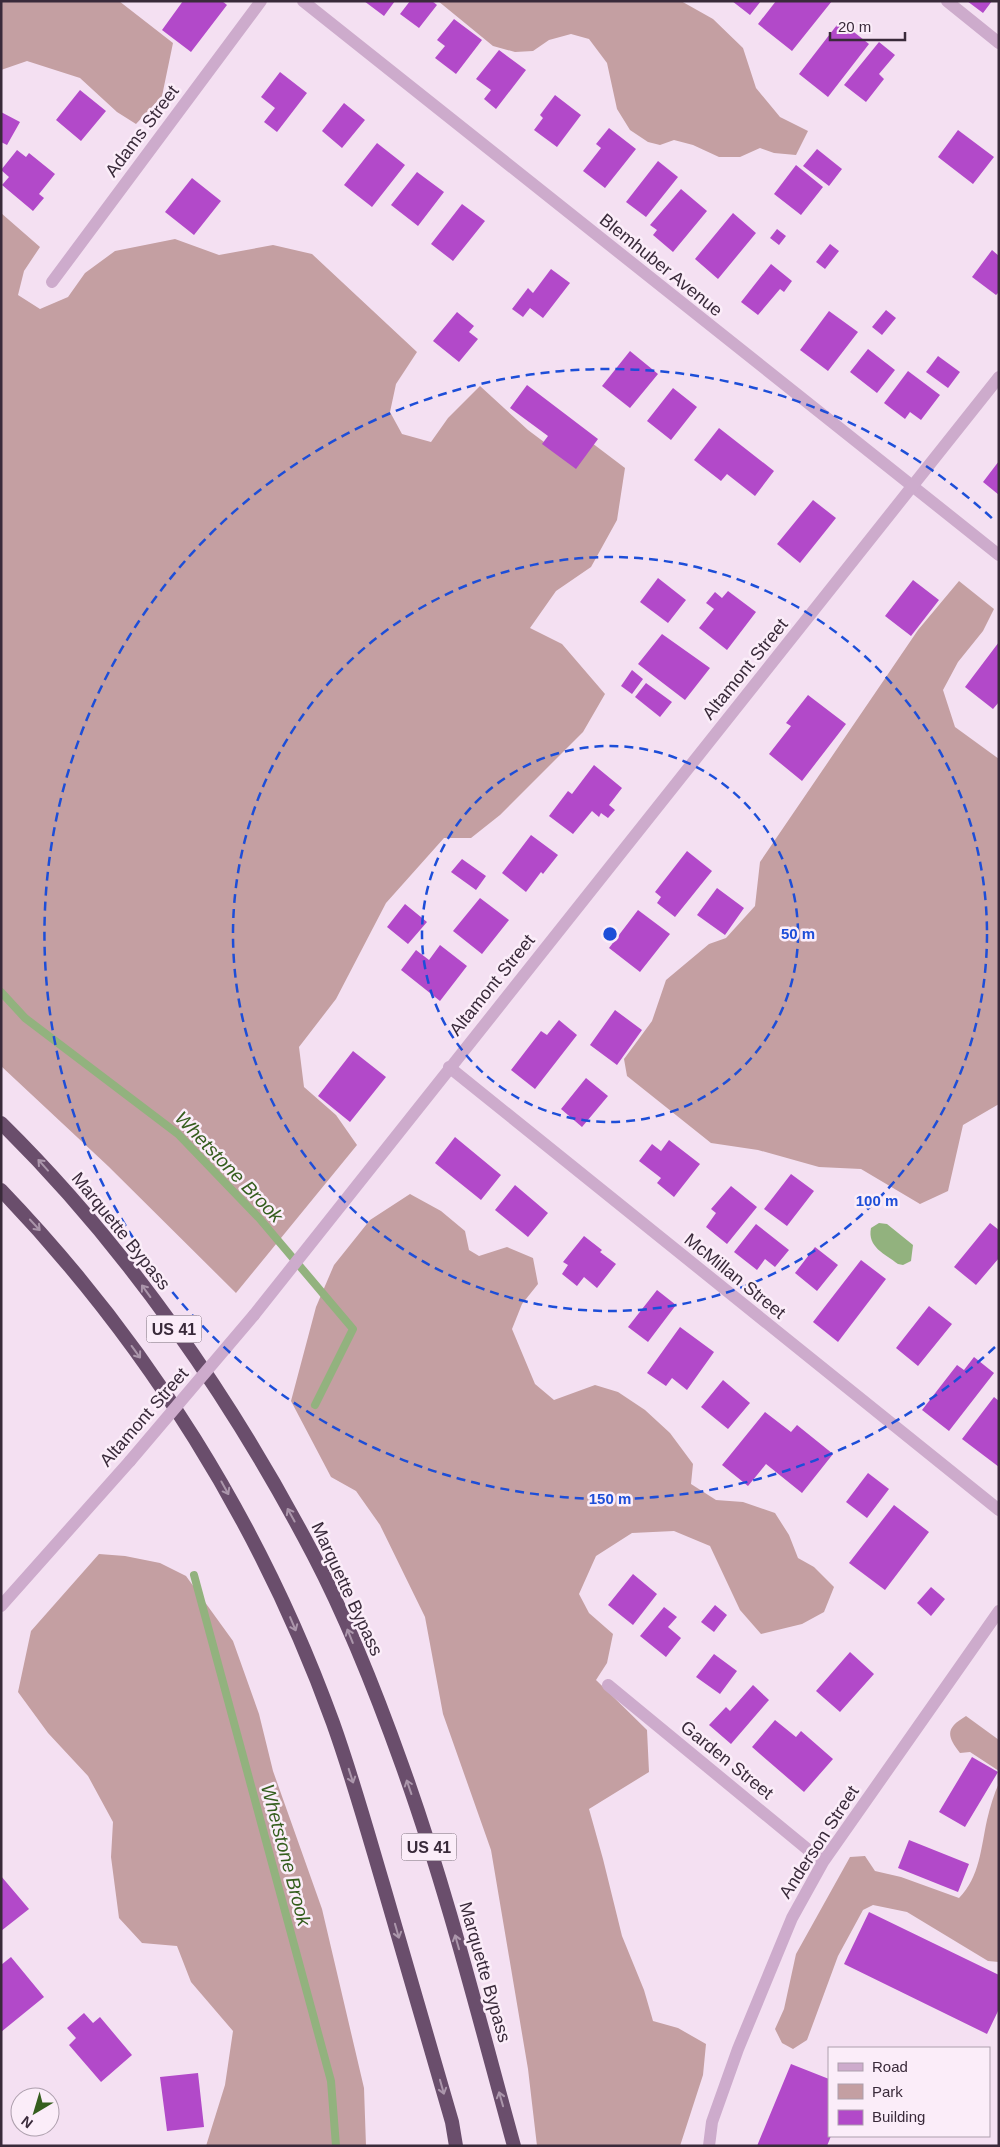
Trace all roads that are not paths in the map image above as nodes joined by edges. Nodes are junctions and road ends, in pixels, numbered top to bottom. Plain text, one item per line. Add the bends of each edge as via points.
1 (261, 1) edge
2 (303, 1) edge
3 (947, 1) edge
4 (999, 43) edge
5 (52, 282) dead end
6 (999, 377) edge
7 (912, 487) junction
8 (999, 555) edge
9 (449, 1067) junction
10 (1, 1122) edge
11 (1, 1190) edge
12 (999, 1510) edge
13 (1, 1606) edge
14 (999, 1611) edge
15 (608, 1685) dead end
16 (823, 1862) junction
17 (456, 2146) edge
18 (514, 2146) edge
19 (709, 2146) edge

1 - 5 street, Adams Street
2 - 7 street, Blemhuber Avenue
3 - 4 street
6 - 7 street, Altamont Street
7 - 8 street, Blemhuber Avenue
7 - 9 street, Altamont Street
9 - 12 street, McMillan Street
9 - 13 street, Altamont Street, bridge via 254,1315
18 -> 10 highway, Marquette Bypass / US 41 via 428,1841 345,1622 315,1558 199,1363 92,1220
11 -> 17 highway, US 41 via 55,1248 107,1312 158,1384 215,1470 274,1579 333,1722 353,1782 452,2122
14 - 16 street, Anderson Street
15 - 16 street, Garden Street
16 - 19 street, Anderson Street via 792,1918 770,1968 712,2122

